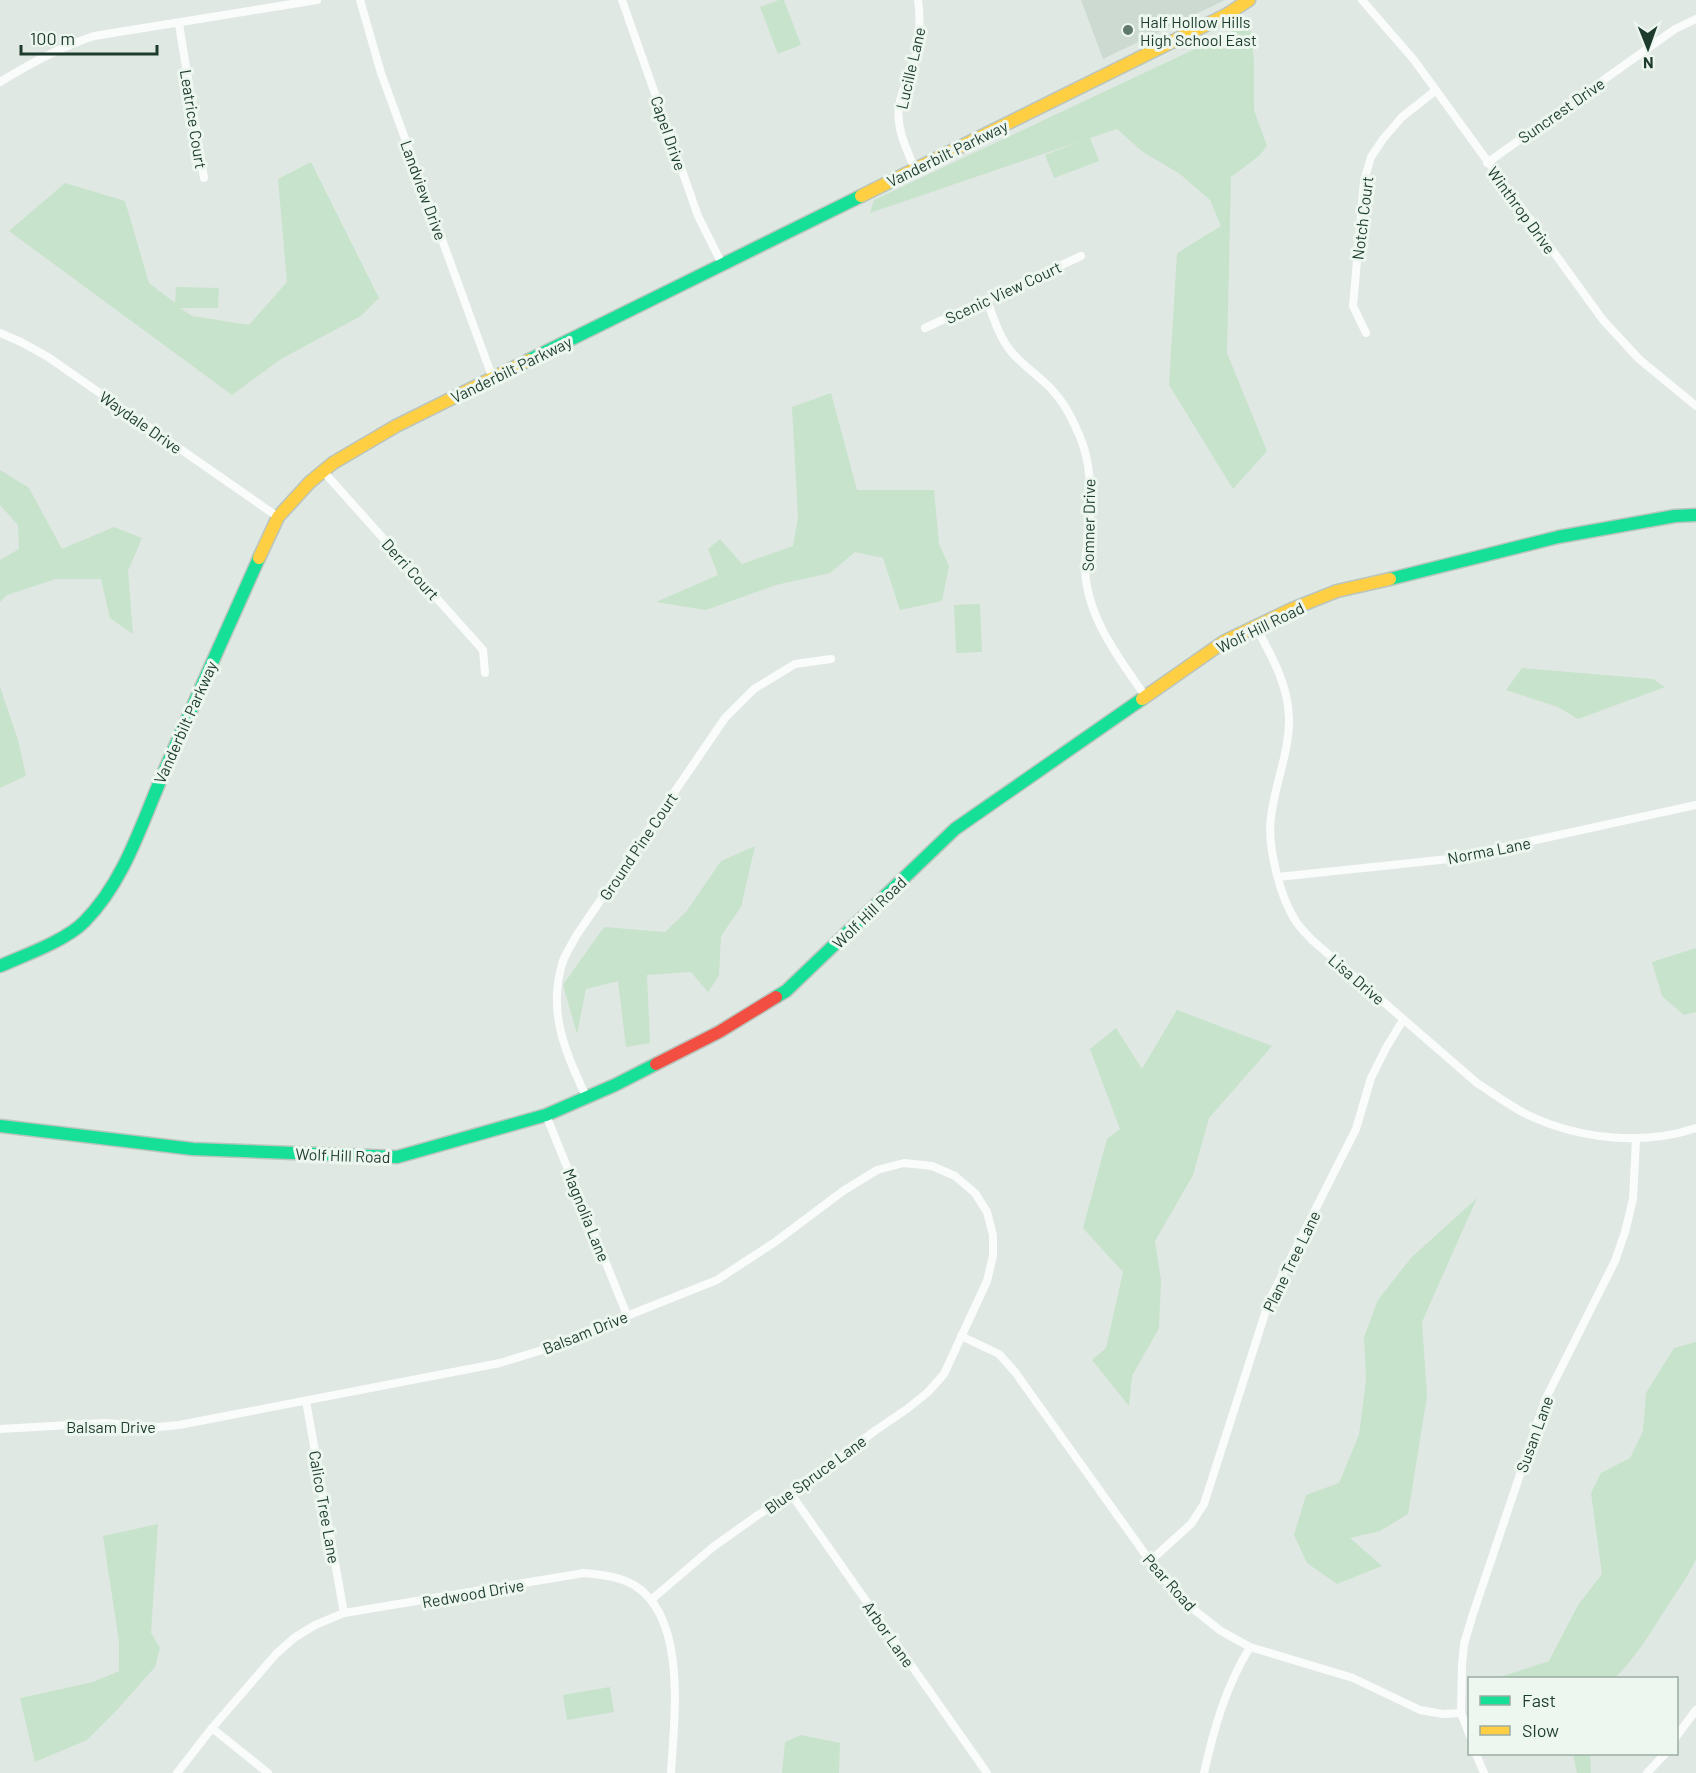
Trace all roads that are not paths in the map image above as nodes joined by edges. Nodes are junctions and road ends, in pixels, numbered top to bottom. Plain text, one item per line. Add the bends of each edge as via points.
1 (316, 0) edge
2 (360, 0) edge
3 (622, 0) edge
4 (918, 0) edge
5 (1249, 0) edge
6 (1362, 0) edge
7 (1696, 19) edge
8 (179, 24) junction
9 (0, 82) edge
10 (1435, 91) junction
11 (1487, 163) junction
12 (915, 169) junction
13 (204, 178) dead end
14 (1080, 256) dead end
15 (722, 264) junction
16 (987, 300) junction
17 (925, 328) dead end
18 (0, 333) edge
19 (1366, 333) dead end
20 (493, 379) junction
21 (1696, 406) edge
22 (323, 471) junction
23 (1696, 515) edge
24 (278, 517) junction
25 (1256, 627) junction
26 (831, 659) dead end
27 (485, 673) dead end
28 (1145, 696) junction
29 (1696, 804) edge
30 (1278, 877) junction
31 (0, 966) edge
32 (1403, 1020) junction
33 (586, 1096) junction
34 (546, 1115) junction
35 (0, 1126) edge
36 (1696, 1128) edge
37 (1636, 1139) junction
38 (627, 1315) junction
39 (962, 1336) junction
40 (306, 1401) junction
41 (0, 1429) edge
42 (792, 1494) junction
43 (1150, 1562) junction
44 (651, 1600) junction
45 (344, 1613) junction
46 (1250, 1647) junction
47 (1696, 1710) edge
48 (1461, 1713) junction
49 (212, 1728) junction
50 (1468, 1731) edge
51 (1678, 1736) edge
52 (1476, 1755) edge
53 (1664, 1755) edge
54 (177, 1773) edge
55 (268, 1773) edge
56 (671, 1773) edge
57 (987, 1773) edge
58 (1204, 1773) edge
59 (1484, 1773) edge
60 (1647, 1773) edge

1 - 8 street
2 - 20 street, Landview Drive via 381,73
3 - 15 street, Capel Drive via 698,216
4 - 12 street, Lucille Lane via 918,44 898,110 901,135
5 - 12 street, Vanderbilt Parkway via 1226,15
6 - 10 street, Winthrop Drive via 1414,60
7 - 11 street, Suncrest Drive via 1675,29
8 - 9 street via 94,36 39,58
8 - 13 street, Leatrice Court
10 - 11 street, Winthrop Drive
10 - 19 street, Notch Court via 1402,117 1383,139 1371,158 1364,181 1353,306
11 - 21 street, Winthrop Drive via 1611,330
12 - 15 street, Vanderbilt Parkway
14 - 16 street, Scenic View Court
15 - 20 street, Vanderbilt Parkway
16 - 17 street, Scenic View Court
16 - 28 street, Somner Drive via 1007,346 1062,400 1083,444 1091,505 1085,568 1089,598 1106,636
18 - 24 street, Waydale Drive via 48,357
20 - 22 street, Vanderbilt Parkway via 351,450
22 - 24 street, Vanderbilt Parkway via 300,490
22 - 27 street, Derri Court via 483,650
23 - 25 street, Wolf Hill Road via 1558,537 1337,591
24 - 31 street, Vanderbilt Parkway via 110,891 83,923 50,944
25 - 28 street, Wolf Hill Road via 1225,641
25 - 30 street, Lisa Drive via 1275,662 1289,717 1287,745 1270,818
26 - 33 street, Ground Pine Court via 795,664 754,689 725,718 576,936 563,961 556,1015 571,1066
28 - 33 street, Wolf Hill Road via 955,829 786,991 718,1032
29 - 30 street, Norma Lane via 1449,859
30 - 32 street, Lisa Drive via 1297,923
32 - 37 street, Lisa Drive via 1477,1083 1529,1115 1562,1128
32 - 43 street, Plane Tree Lane via 1371,1078 1352,1138 1269,1301 1204,1504 1191,1524
33 - 34 street, Wolf Hill Road
34 - 35 street, Wolf Hill Road via 397,1157 193,1149
34 - 38 street, Magnolia Lane
36 - 37 street, Lisa Drive
37 - 48 street, Susan Lane via 1633,1199 1625,1232 1615,1261 1545,1400 1472,1617 1464,1644
38 - 39 street, Balsam Drive via 717,1280 843,1191 877,1170 904,1163 932,1166 956,1176 975,1193 987,1212 993,1256 987,1281
38 - 40 street, Balsam Drive via 500,1363
39 - 42 street, Blue Spruce Lane via 944,1374 928,1392
39 - 43 street, Pear Road via 999,1354 1016,1372
40 - 41 street, Balsam Drive via 179,1425 105,1423
40 - 45 street, Calico Tree Lane
42 - 44 street, Blue Spruce Lane via 713,1547
42 - 57 street, Arbor Lane
43 - 46 street, Pear Road via 1182,1600
44 - 45 street, Redwood Drive via 613,1576 584,1573
44 - 56 street, Redwood Drive via 670,1647 675,1704
45 - 49 street, Redwood Drive via 294,1638
46 - 48 street, Pear Road via 1353,1678 1420,1710
46 - 58 street via 1227,1692
47 - 51 street
48 - 50 street, Susan Lane
49 - 54 street, Redwood Drive
49 - 55 street
52 - 59 street
53 - 60 street

